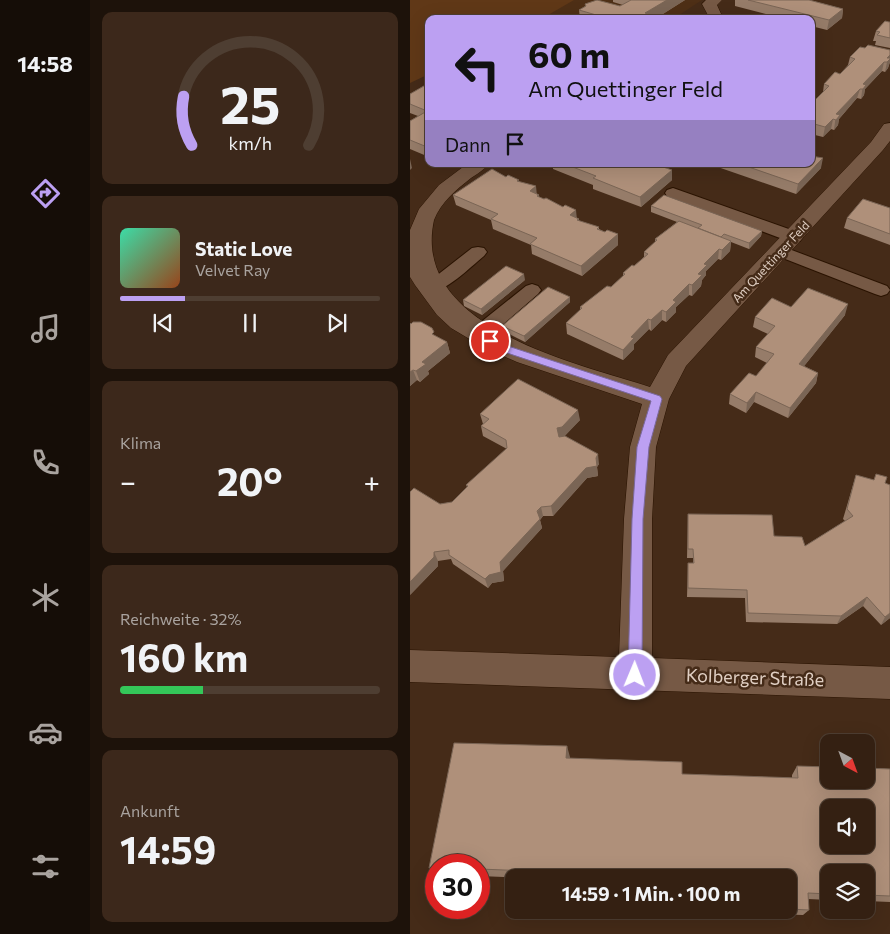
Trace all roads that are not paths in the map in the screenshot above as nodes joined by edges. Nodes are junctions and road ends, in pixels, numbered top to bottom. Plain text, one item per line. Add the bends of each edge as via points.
1 (715, 0) edge
2 (714, 15) edge
3 (890, 128) edge
4 (474, 167) edge
5 (673, 193) dead end
6 (787, 244) junction
7 (478, 252) dead end
8 (427, 288) junction
9 (532, 290) dead end
10 (881, 290) dead end
11 (478, 335) junction
12 (656, 399) junction
13 (411, 672) edge
14 (635, 675) junction
15 (890, 683) edge

1 - 2 street via 709,4
3 - 6 street, Am Quettinger Feld
4 - 8 street via 436,198 424,215 418,234 418,270
5 - 6 lane
6 - 10 lane
6 - 12 street, Am Quettinger Feld via 677,361
7 - 8 lane
8 - 11 street via 460,325
9 - 11 lane
11 - 12 street via 502,348
12 - 14 street, Am Quettinger Feld via 643,447
13 - 14 street, Kolberger Straße
14 - 15 street, Kolberger Straße

